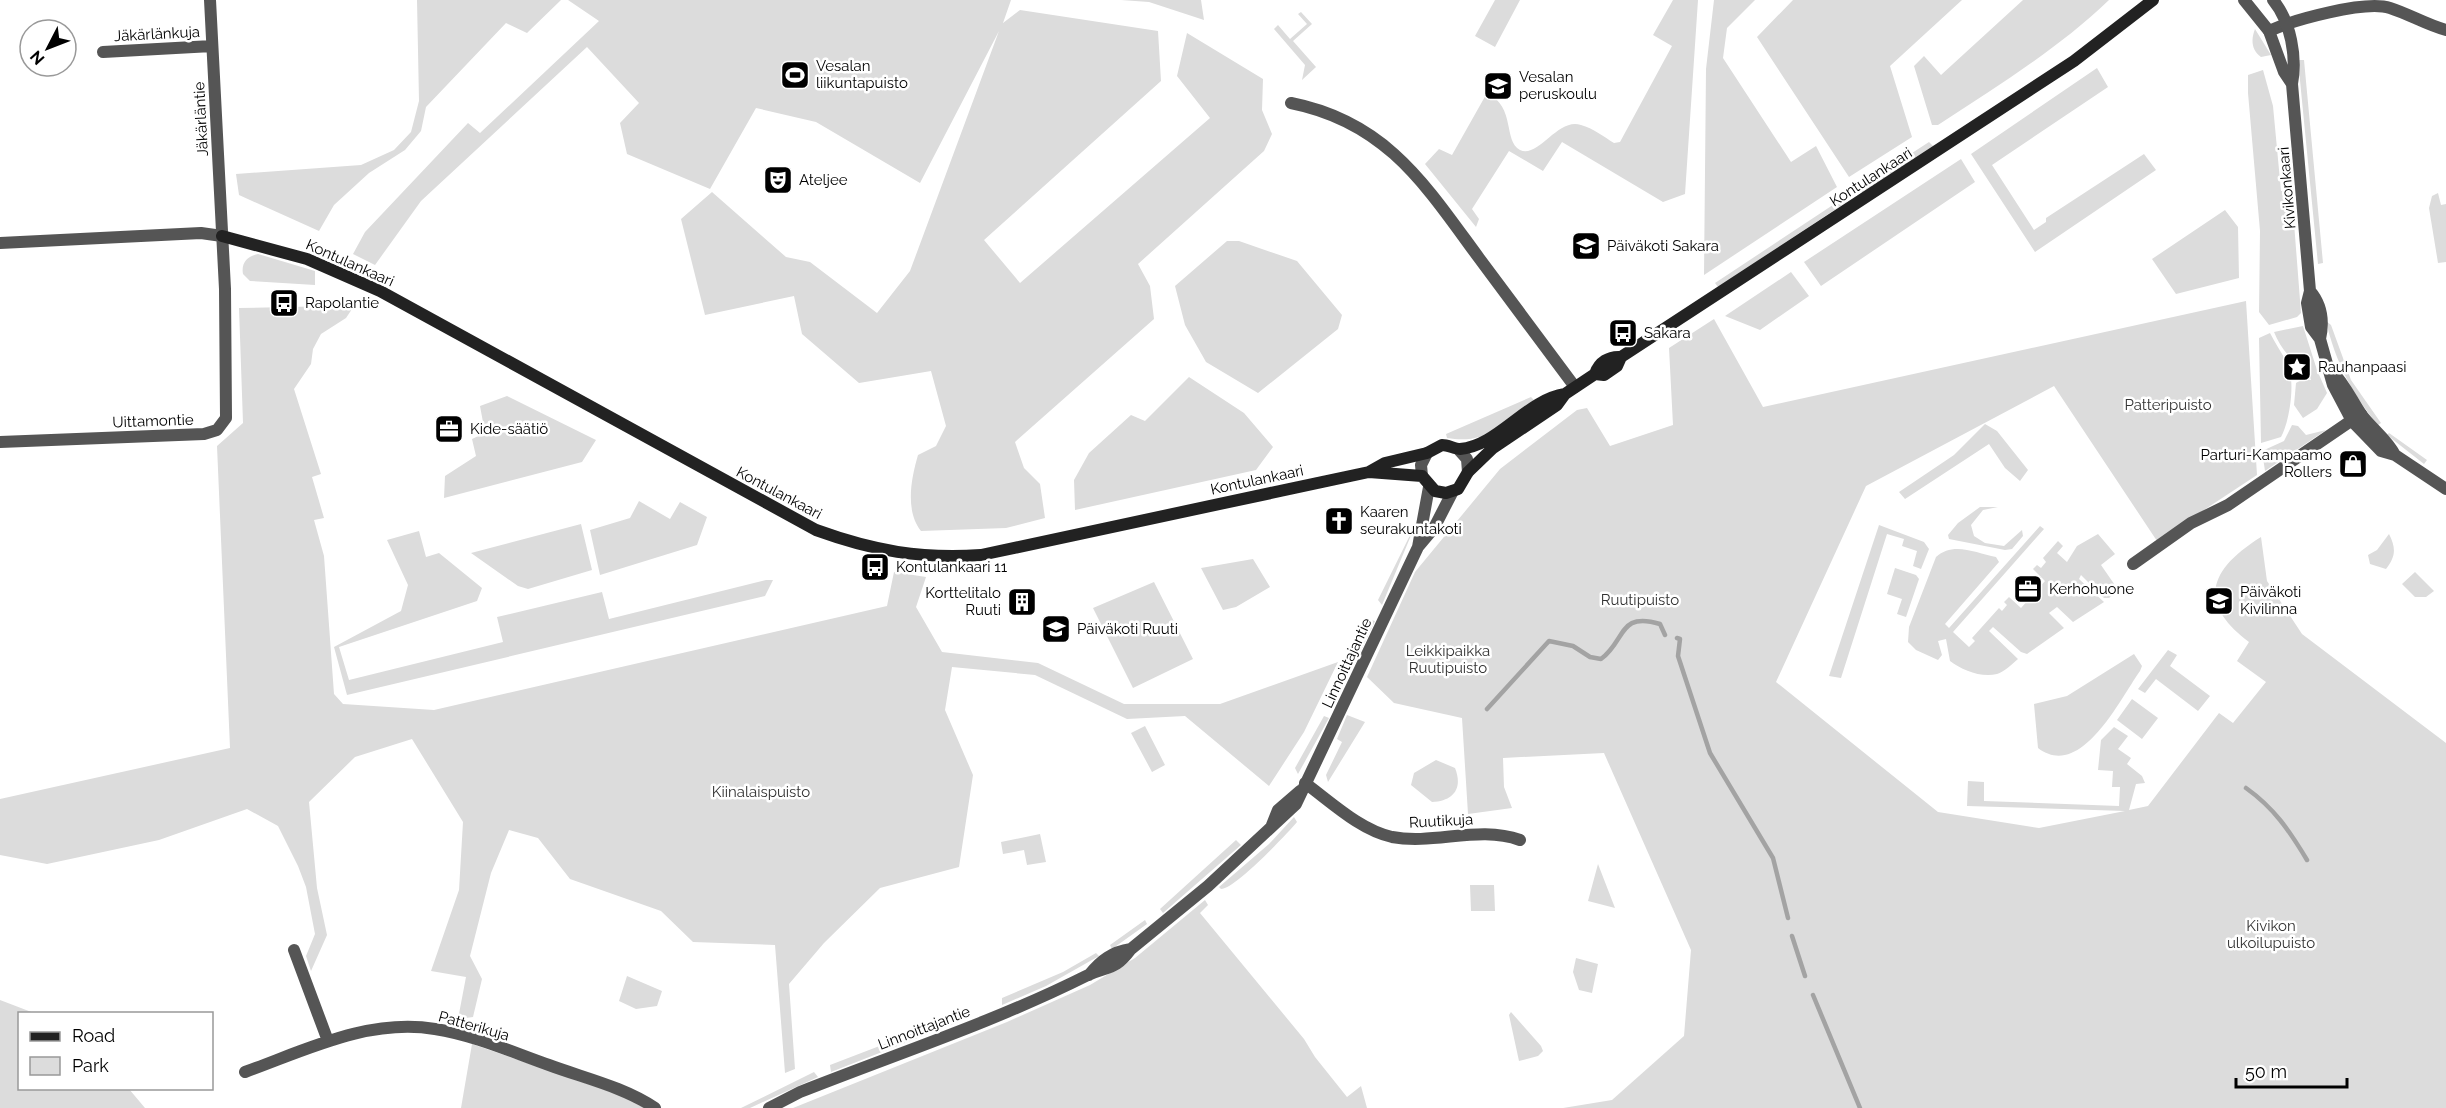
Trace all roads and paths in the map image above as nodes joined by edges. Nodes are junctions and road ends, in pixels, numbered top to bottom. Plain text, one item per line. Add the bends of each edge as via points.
1 (210, 0) edge
2 (2142, 0) edge
3 (2152, 0) edge
4 (2244, 0) edge
5 (2273, 0) edge
6 (2132, 15) junction
7 (2286, 23) junction
8 (2446, 30) edge
9 (2269, 31) junction
10 (212, 46) junction
11 (103, 52) dead end
12 (2292, 84) junction
13 (1292, 103) dead end
14 (222, 236) junction
15 (0, 243) edge
16 (1570, 390) junction
17 (2357, 417) junction
18 (0, 442) edge
19 (1459, 450) junction
20 (1426, 453) junction
21 (1369, 472) junction
22 (1468, 472) junction
23 (1425, 481) junction
24 (2446, 489) edge
25 (1453, 491) junction
26 (1418, 547) junction
27 (2133, 564) dead end
28 (1303, 787) junction
29 (1521, 840) dead end
30 (294, 950) dead end
31 (328, 1041) junction
32 (245, 1072) dead end
33 (655, 1108) edge
34 (769, 1108) edge

1 - 10 street, Jäkärläntie
2 - 6 main road, Kontulankaari
3 - 6 main road, Kontulankaari
4 - 9 street, Kivikonkaari
5 - 7 street, Kivikonkaari
6 - 16 main road, Kontulankaari via 2074,61 1621,357 1617,366 1604,375 1594,374
7 - 8 street via 2374,6 2388,7
7 - 9 street
7 - 12 street, Kivikonkaari via 2295,69
9 - 12 street, Kivikonkaari
10 - 11 street, Jäkärlänkuja
10 - 14 street, Jäkärläntie
12 - 17 street, Kivikonkaari via 2310,291 2317,299 2323,324 2320,339 2331,370 2341,380
13 - 16 street via 1321,109 1370,135 1412,169
14 - 15 street via 201,233
14 - 18 street, Uittamontie via 227,413 220,427 204,434
14 - 21 main road, Kontulankaari via 307,259 369,286 786,515 872,549 947,557 981,555
16 - 19 main road, Kontulankaari via 1549,396 1484,441
16 - 22 main road, Kontulankaari via 1557,405 1493,448
17 - 24 street, Kivikonkaari via 2381,452 2395,455
17 - 27 street
19 - 20 main road, Kontulankaari via 1442,445
19 - 22 street via 1467,459
20 - 21 main road, Kontulankaari via 1385,463
20 - 23 street via 1421,465
21 - 23 main road, Kontulankaari
22 - 25 main road, Kontulankaari via 1463,484
23 - 25 main road, Kontulankaari via 1440,492
23 - 26 street, Linnoittajantie
25 - 26 street, Linnoittajantie via 1434,528
26 - 28 street, Linnoittajantie
28 - 29 street, Ruutikuja via 1365,826 1389,836 1410,839 1502,833
28 - 34 street, Linnoittajantie via 1278,810 1272,825 1208,886 1131,949 1116,951 1089,975 1047,996 800,1092
30 - 31 street
31 - 32 street, Patterikuja
31 - 33 street, Patterikuja via 365,1031 435,1029 624,1092

